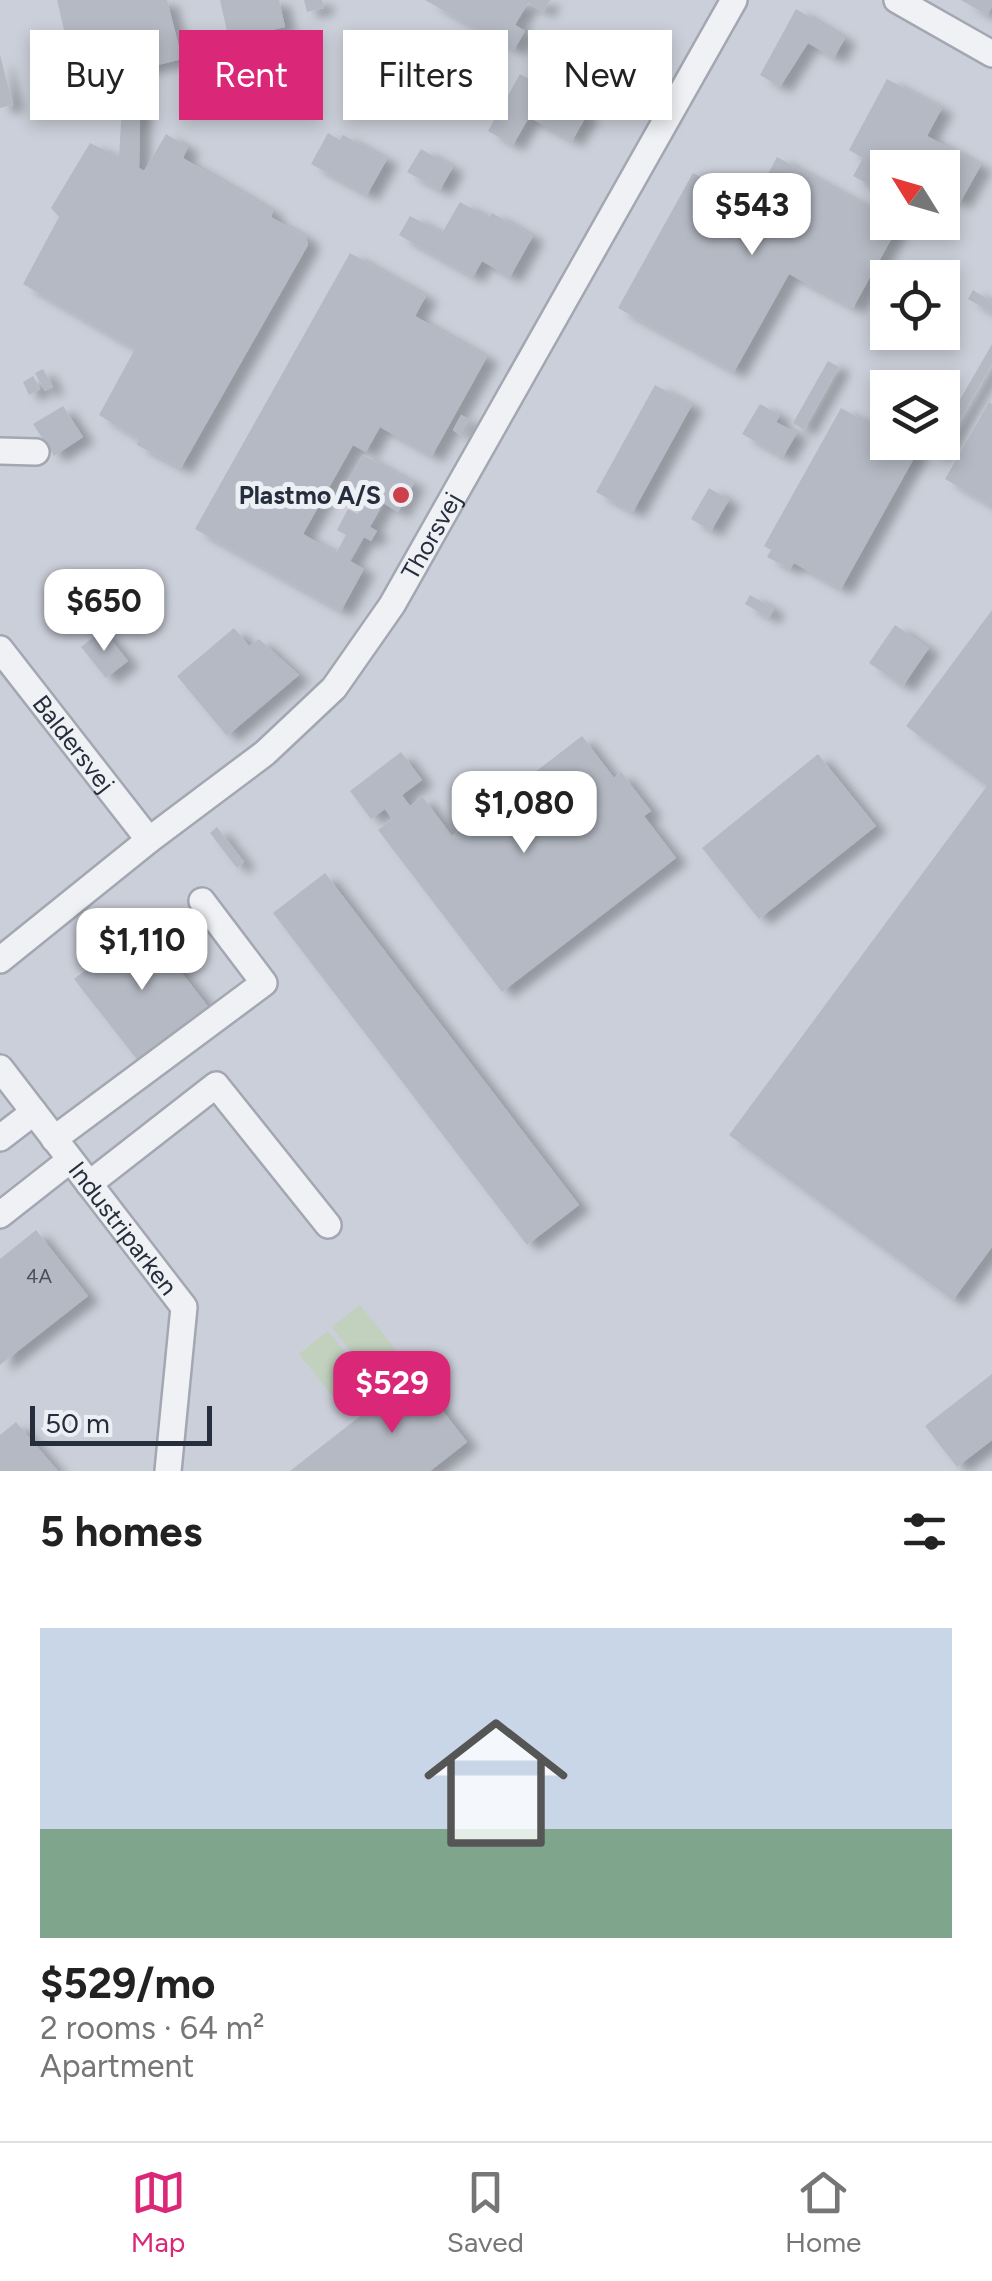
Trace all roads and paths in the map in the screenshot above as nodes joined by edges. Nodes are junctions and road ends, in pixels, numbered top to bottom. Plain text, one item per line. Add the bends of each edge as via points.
1 (734, 0) edge
2 (897, 0) edge
3 (992, 54) edge
4 (0, 451) edge
5 (36, 452) dead end
6 (0, 649) edge
7 (149, 840) junction
8 (202, 900) dead end
9 (0, 960) edge
10 (0, 1068) edge
11 (34, 1112) junction
12 (0, 1138) edge
13 (54, 1138) junction
14 (70, 1160) junction
15 (89, 1184) junction
16 (0, 1215) edge
17 (328, 1225) dead end
18 (168, 1471) edge

1 - 7 street, Thorsvej via 392,605 334,688 265,753
2 - 3 street
4 - 5 street
6 - 7 street, Baldersvej
7 - 9 street, Thorsvej
8 - 13 street via 264,983
10 - 11 street, Industriparken
11 - 12 street
11 - 13 street, Industriparken
13 - 14 street, Industriparken
14 - 15 street, Industriparken
14 - 16 street
15 - 17 street via 216,1085
15 - 18 street, Industriparken via 184,1307

